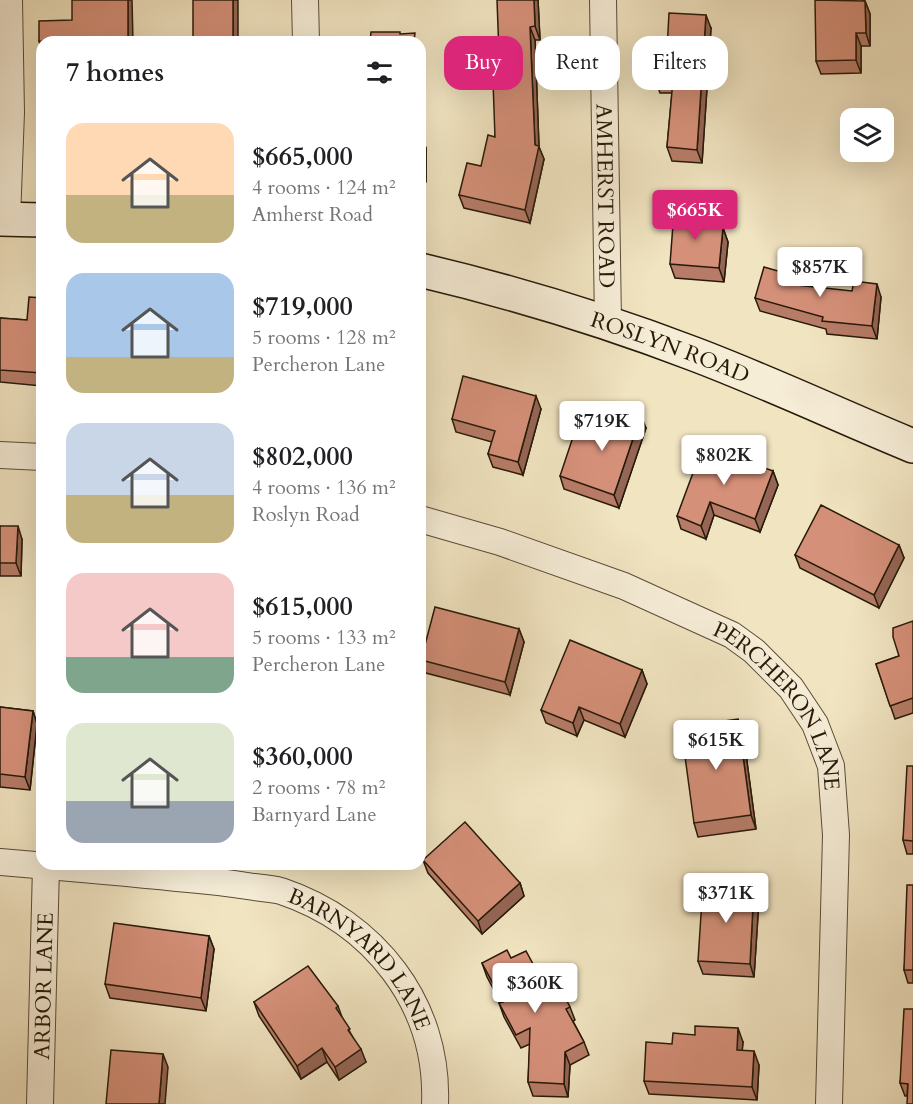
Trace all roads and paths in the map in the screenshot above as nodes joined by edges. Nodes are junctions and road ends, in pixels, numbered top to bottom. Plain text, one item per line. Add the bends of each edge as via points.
1 (9, 0) edge
2 (305, 0) edge
3 (603, 0) edge
4 (306, 36) edge
5 (5, 38) edge
6 (3, 219) edge
7 (36, 220) edge
8 (426, 272) edge
9 (608, 322) junction
10 (913, 446) edge
11 (0, 455) edge
12 (36, 457) edge
13 (426, 521) edge
14 (0, 862) edge
15 (36, 865) edge
16 (46, 870) edge
17 (91, 870) edge
18 (40, 1104) edge
19 (435, 1104) edge
20 (829, 1104) edge

1 - 5 street
2 - 4 street
3 - 9 street, AMHERST ROAD
5 - 6 street via 11,112
6 - 7 main road
8 - 9 main road, ROSLYN ROAD
9 - 10 main road, ROSLYN ROAD
11 - 12 street
13 - 20 street, PERCHERON LANE via 624,586 732,635 791,688 815,724 831,766 837,835
14 - 15 street, BARNYARD LANE
16 - 18 street, ARBOR LANE
17 - 19 street, BARNYARD LANE via 225,882 279,891 321,908 370,943 402,979 432,1053

